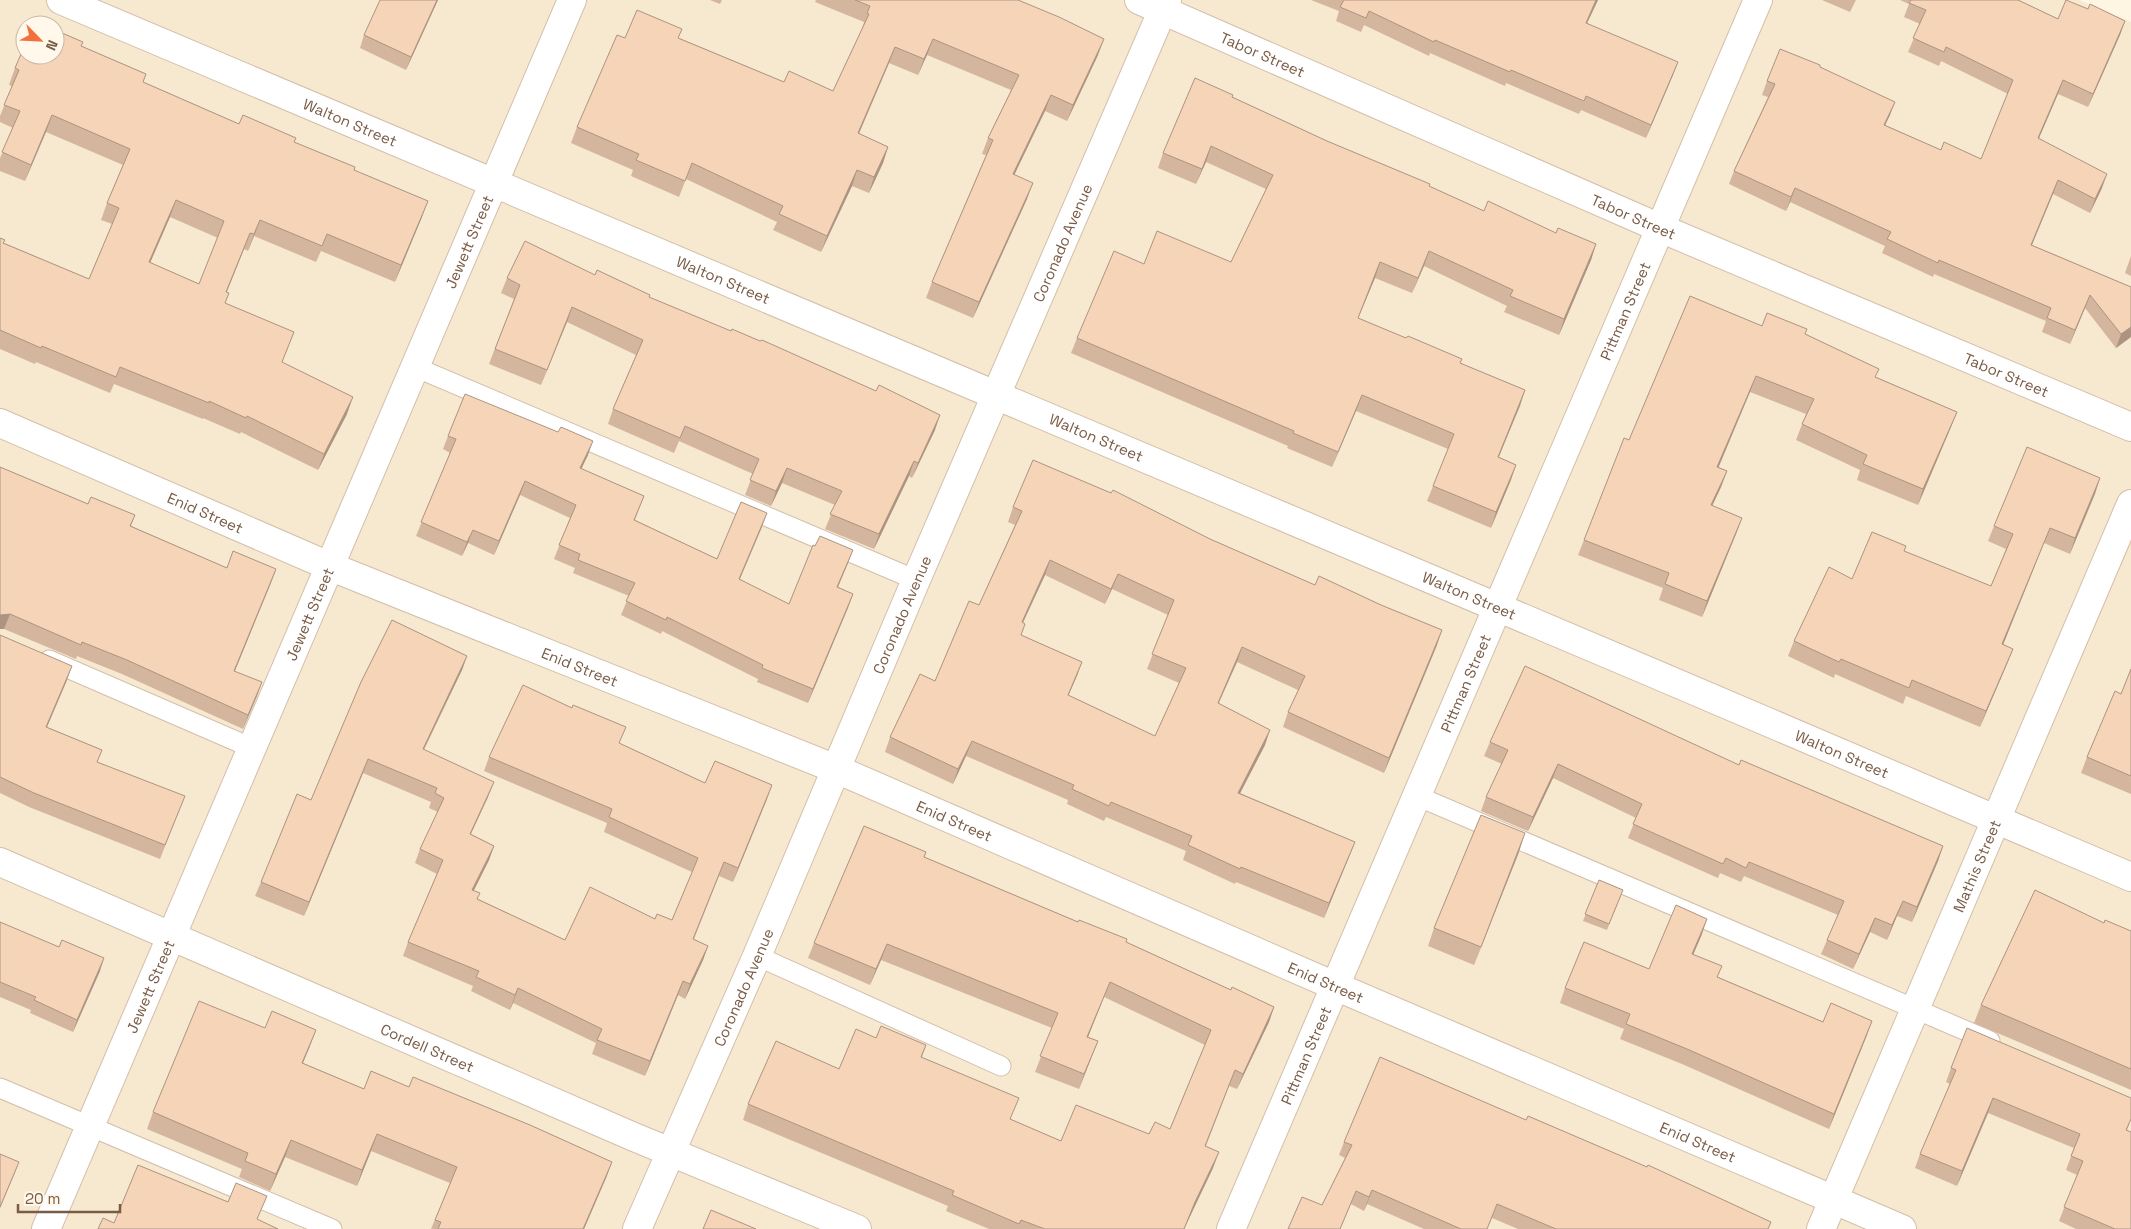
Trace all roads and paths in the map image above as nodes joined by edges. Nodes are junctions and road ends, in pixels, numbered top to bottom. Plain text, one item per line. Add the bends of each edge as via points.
1 (60, 0) edge
2 (572, 0) edge
3 (1758, 0) edge
4 (1156, 3) edge
5 (494, 183) junction
6 (1660, 228) junction
7 (415, 367) junction
8 (995, 396) junction
9 (0, 424) edge
10 (2131, 427) edge
11 (2131, 504) edge
12 (329, 566) junction
13 (916, 580) junction
14 (1498, 606) junction
15 (36, 655) edge
16 (252, 748) junction
17 (836, 769) junction
18 (1417, 796) junction
19 (1996, 819) junction
20 (0, 862) edge
21 (2131, 877) edge
22 (171, 936) junction
23 (757, 956) junction
24 (1335, 986) junction
25 (1915, 1009) junction
26 (2005, 1048) edge
27 (1001, 1066) dead end
28 (0, 1088) edge
29 (91, 1127) junction
30 (671, 1152) junction
31 (1834, 1200) junction
32 (46, 1229) edge
33 (332, 1229) edge
34 (637, 1229) edge
35 (856, 1229) edge
36 (1231, 1229) edge
37 (1821, 1229) edge
38 (1902, 1229) edge

1 - 5 street, Walton Street
2 - 5 street, Jewett Street
3 - 6 street, Pittman Street
4 - 6 street, Tabor Street
4 - 8 street, Coronado Avenue
5 - 7 street, Jewett Street
5 - 8 street, Walton Street
6 - 10 street, Tabor Street
6 - 14 street, Pittman Street
7 - 12 street, Jewett Street
7 - 13 lane
8 - 13 street, Coronado Avenue
8 - 14 street, Walton Street
9 - 12 street, Enid Street
11 - 19 street, Mathis Street
12 - 16 street, Jewett Street
12 - 17 street, Enid Street
13 - 17 street, Coronado Avenue
14 - 18 street, Pittman Street
14 - 19 street, Walton Street
15 - 16 lane
16 - 22 street, Jewett Street
17 - 23 street, Coronado Avenue
17 - 24 street, Enid Street
18 - 24 street, Pittman Street
18 - 25 lane
19 - 21 street, Walton Street
19 - 25 street, Mathis Street
20 - 22 street, Cordell Street
22 - 29 street, Jewett Street
22 - 30 street, Cordell Street
23 - 27 lane
23 - 30 street, Coronado Avenue
24 - 31 street, Enid Street
24 - 36 street, Pittman Street
25 - 26 lane
25 - 31 street, Mathis Street
28 - 29 lane
29 - 32 street, Jewett Street
29 - 33 lane
30 - 34 street, Coronado Avenue
30 - 35 street, Cordell Street
31 - 37 street, Mathis Street
31 - 38 street, Enid Street

